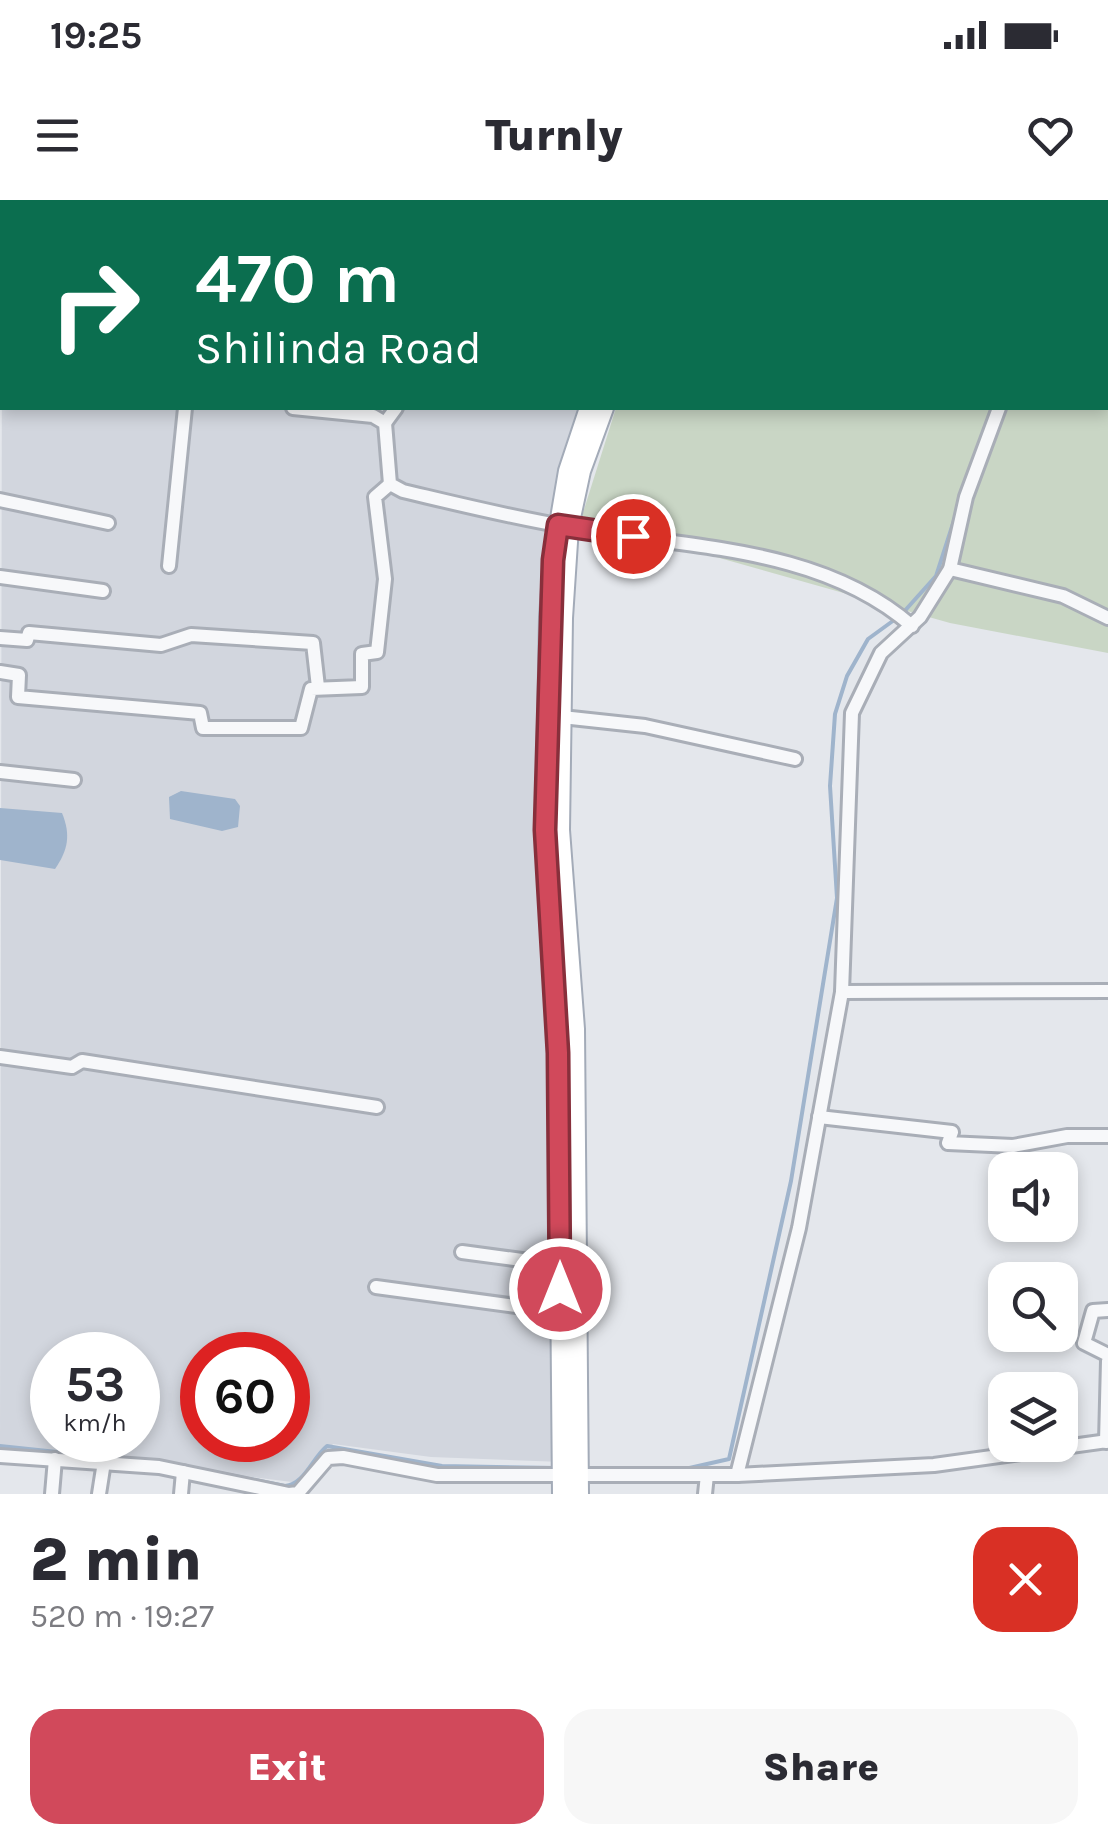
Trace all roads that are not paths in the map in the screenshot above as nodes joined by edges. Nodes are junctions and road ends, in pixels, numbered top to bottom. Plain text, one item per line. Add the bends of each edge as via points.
1 (186, 410) edge
2 (313, 410) edge
3 (395, 410) edge
4 (588, 410) edge
5 (603, 410) edge
6 (998, 410) edge
7 (385, 423) junction
8 (390, 484) junction
9 (0, 500) edge
10 (108, 524) dead end
11 (563, 526) junction
12 (169, 566) dead end
13 (950, 569) junction
14 (0, 577) edge
15 (103, 591) dead end
16 (1108, 618) edge
17 (910, 624) junction
18 (0, 638) edge
19 (0, 672) edge
20 (318, 687) junction
21 (562, 717) junction
22 (795, 759) dead end
23 (0, 772) edge
24 (74, 780) dead end
25 (1108, 991) edge
26 (842, 992) junction
27 (0, 1056) edge
28 (377, 1107) dead end
29 (819, 1117) junction
30 (1108, 1136) edge
31 (462, 1252) dead end
32 (559, 1265) junction
33 (376, 1287) dead end
34 (1108, 1310) edge
35 (560, 1312) junction
36 (1108, 1358) edge
37 (1107, 1442) edge
38 (0, 1456) edge
39 (30, 1458) edge
40 (55, 1462) edge
41 (104, 1462) joint
42 (183, 1472) junction
43 (707, 1475) junction
44 (737, 1475) junction
45 (570, 1485) edge
46 (307, 1489) edge
47 (260, 1490) edge
48 (52, 1494) edge
49 (99, 1494) edge
50 (181, 1494) edge
51 (705, 1494) edge

1 - 12 street
2 - 7 street
3 - 7 street
4 - 11 main road via 568,471
5 - 11 main road
6 - 13 street via 966,497
7 - 8 street
8 - 11 street
8 - 20 street via 375,497 385,579 377,652 362,654 362,686
9 - 10 street
11 - 17 street via 728,549 846,585
11 - 21 main road
11 - 32 main road via 549,617 545,830 558,1053
13 - 16 street via 1063,596
13 - 17 street
14 - 15 street
17 - 26 street via 881,653 852,714
18 - 20 street via 28,640 28,634 168,646 191,634 314,643
19 - 20 street via 18,674 18,697 200,713 202,728 301,728 310,689
21 - 22 street via 645,726
21 - 45 main road via 560,830 575,1029
23 - 24 street
25 - 26 street
26 - 29 street
27 - 28 street via 72,1067 82,1061
29 - 30 street via 952,1132 948,1143 978,1146
29 - 44 street
31 - 32 street
32 - 35 main road
33 - 35 street
34 - 36 street via 1093,1310 1084,1344
35 - 45 main road
36 - 37 street
37 - 44 street via 934,1465
38 - 39 street
40 - 48 street
41 - 42 street
41 - 49 street
42 - 47 street
42 - 50 street
43 - 44 street
43 - 45 street
43 - 51 street
45 - 46 street via 437,1475 343,1455 317,1466
46 - 47 street

